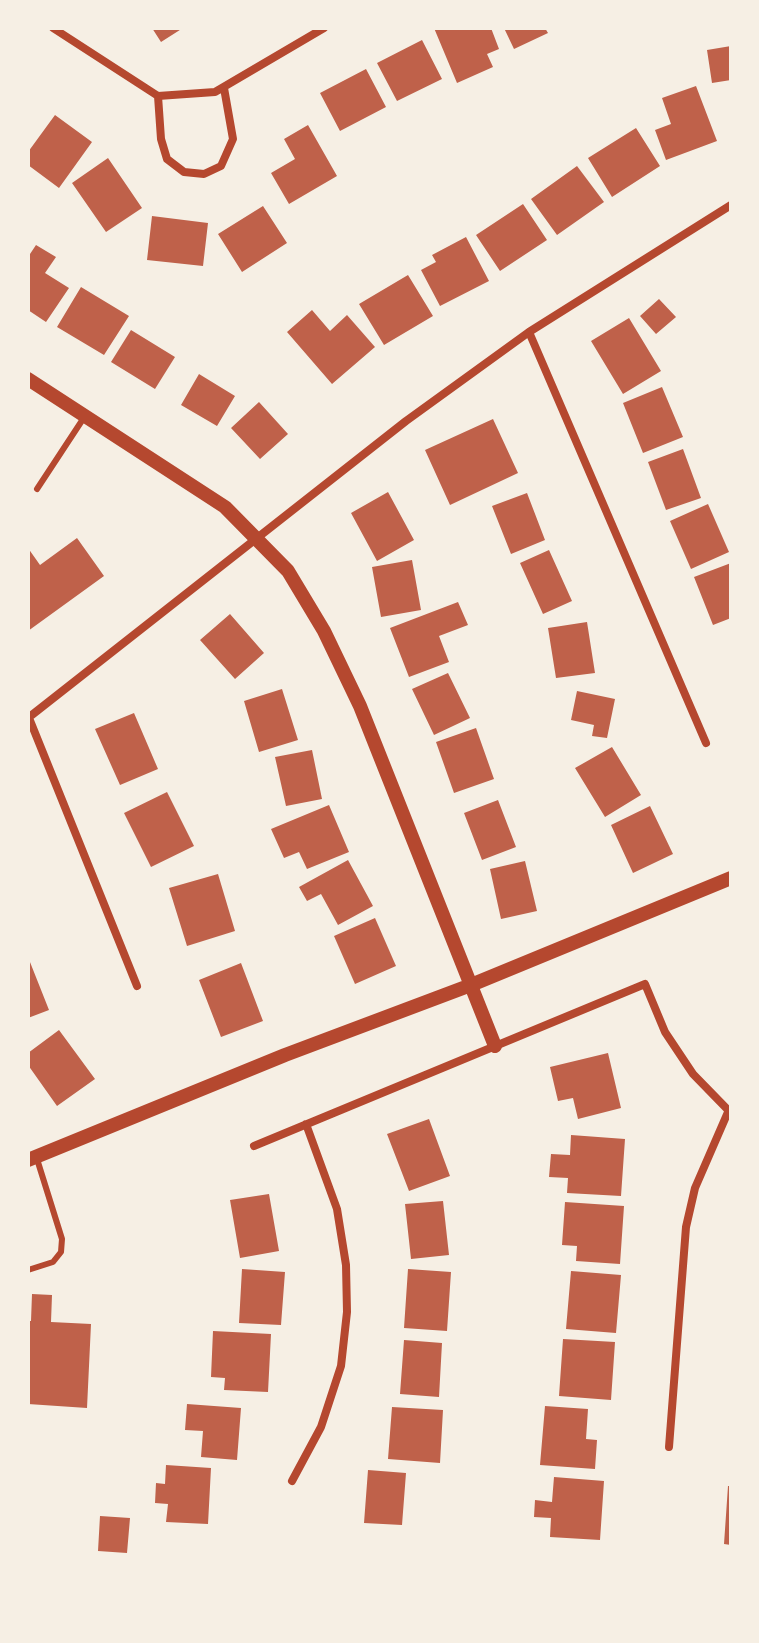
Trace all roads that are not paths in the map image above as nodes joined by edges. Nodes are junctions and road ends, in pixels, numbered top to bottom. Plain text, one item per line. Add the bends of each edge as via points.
1 (53, 28) edge
2 (324, 28) edge
3 (224, 88) junction
4 (158, 96) junction
5 (731, 205) edge
6 (529, 332) junction
7 (28, 379) edge
8 (85, 416) junction
9 (37, 489) dead end
10 (255, 538) junction
11 (28, 718) edge
12 (706, 743) dead end
13 (731, 878) edge
14 (471, 985) junction
15 (137, 986) dead end
16 (495, 1046) junction
17 (730, 1112) edge
18 (306, 1124) junction
19 (254, 1146) dead end
20 (32, 1158) edge
21 (28, 1270) edge
22 (669, 1447) dead end
23 (292, 1481) dead end

1 - 4 street
2 - 3 street
3 - 4 street
3 - 4 street via 233,139 221,166 204,174 184,172 167,159
5 - 6 street
6 - 10 street
6 - 12 street
7 - 8 street
8 - 9 lane
8 - 10 street via 225,507
10 - 11 street
10 - 14 street via 288,571 330,643
11 - 15 street
13 - 14 street
14 - 16 street
14 - 20 street
16 - 17 street via 645,984 665,1032 693,1074
16 - 18 street
17 - 22 street via 695,1188 686,1227
18 - 19 street
18 - 23 street via 337,1209 347,1312 341,1366 326,1412
20 - 21 lane via 62,1239 53,1262

